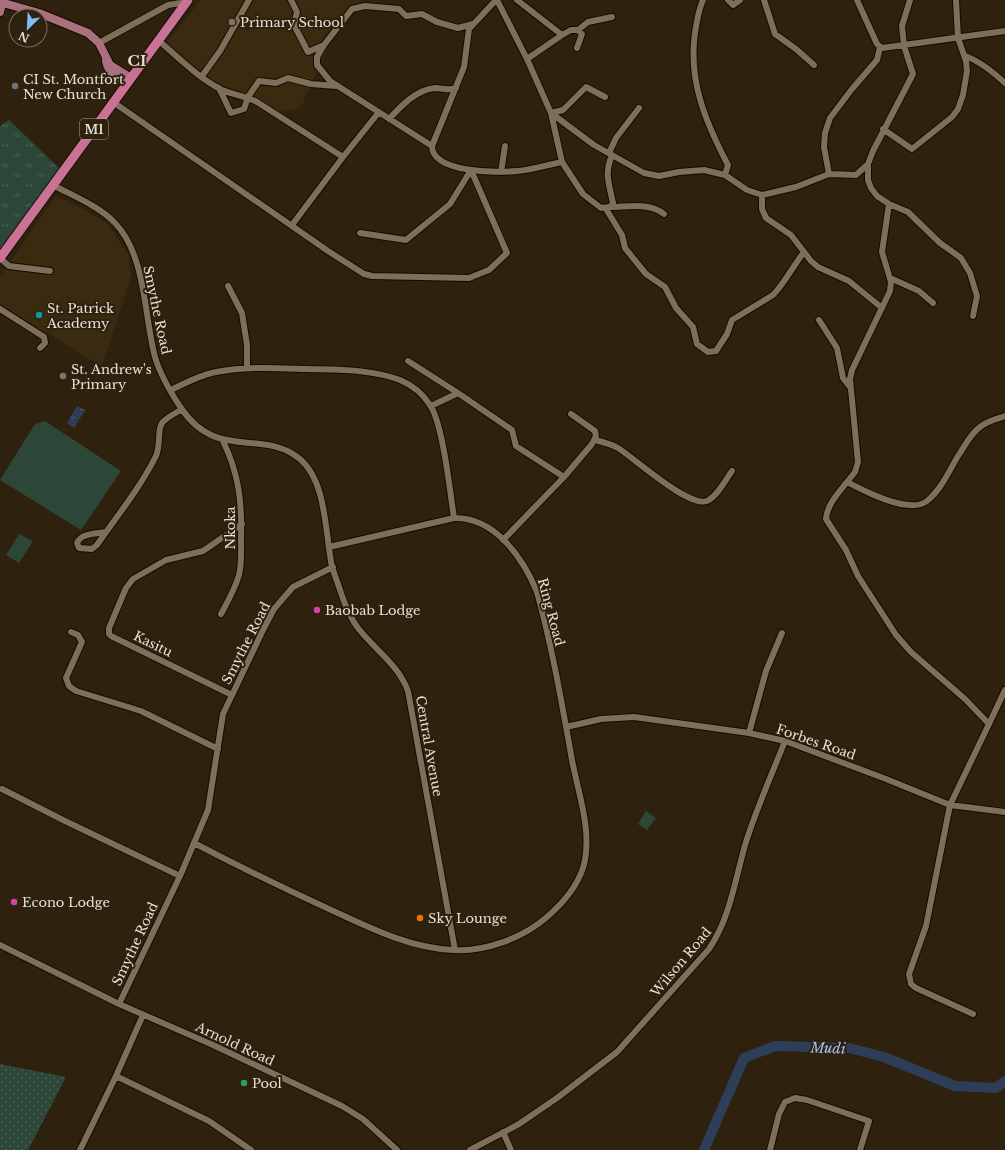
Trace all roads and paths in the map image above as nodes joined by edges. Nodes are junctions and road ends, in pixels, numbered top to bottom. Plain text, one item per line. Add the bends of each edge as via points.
1 (249, 0) edge
2 (291, 0) edge
3 (497, 0) edge
4 (517, 0) edge
5 (703, 0) edge
6 (728, 0) edge
7 (740, 0) edge
8 (764, 0) edge
9 (857, 0) edge
10 (910, 0) edge
11 (956, 0) edge
12 (187, 1) edge
13 (2, 2) edge
14 (0, 12) edge
15 (612, 17) dead end
16 (473, 24) junction
17 (578, 30) junction
18 (1005, 31) edge
19 (562, 35) junction
20 (958, 38) junction
21 (158, 40) junction
22 (324, 45) junction
23 (904, 46) junction
24 (101, 47) junction
25 (880, 47) junction
26 (577, 48) dead end
27 (965, 56) junction
28 (527, 60) junction
29 (814, 65) dead end
30 (202, 76) junction
31 (130, 81) junction
32 (1005, 83) edge
33 (338, 86) junction
34 (219, 88) junction
35 (456, 88) junction
36 (248, 97) junction
37 (605, 97) dead end
38 (113, 102) junction
39 (639, 108) dead end
40 (379, 112) junction
41 (551, 113) junction
42 (389, 119) junction
43 (883, 129) junction
44 (432, 146) junction
45 (505, 146) dead end
46 (611, 154) junction
47 (343, 157) junction
48 (562, 162) junction
49 (868, 164) junction
50 (471, 170) junction
51 (501, 172) junction
52 (829, 174) junction
53 (725, 175) junction
54 (52, 185) junction
55 (762, 195) junction
56 (889, 204) junction
57 (608, 208) junction
58 (664, 214) dead end
59 (292, 225) junction
60 (360, 233) dead end
61 (804, 252) junction
62 (0, 258) edge
63 (50, 271) dead end
64 (890, 278) junction
65 (228, 286) dead end
66 (933, 303) dead end
67 (882, 308) junction
68 (0, 309) edge
69 (973, 316) dead end
70 (819, 320) dead end
71 (40, 348) dead end
72 (408, 361) dead end
73 (247, 367) junction
74 (850, 387) junction
75 (171, 390) junction
76 (458, 393) junction
77 (431, 406) junction
78 (182, 409) junction
79 (571, 414) dead end
80 (1005, 416) edge
81 (595, 440) junction
82 (223, 441) junction
83 (732, 470) dead end
84 (564, 477) junction
85 (847, 482) junction
86 (454, 518) junction
87 (242, 524) junction
88 (106, 532) junction
89 (503, 540) junction
90 (330, 547) junction
91 (332, 567) junction
92 (221, 614) dead end
93 (71, 632) dead end
94 (782, 634) dead end
95 (1005, 690) edge
96 (232, 695) junction
97 (989, 724) junction
98 (566, 727) junction
99 (749, 733) junction
100 (785, 741) junction
101 (218, 749) junction
102 (2, 789) dead end
103 (950, 805) junction
104 (1005, 812) edge
105 (194, 843) junction
106 (180, 876) junction
107 (0, 945) edge
108 (455, 950) junction
109 (119, 1004) junction
110 (973, 1014) dead end
111 (143, 1015) junction
112 (116, 1076) junction
113 (503, 1132) junction
114 (80, 1150) edge
115 (251, 1150) edge
116 (397, 1150) edge
117 (470, 1150) edge
118 (511, 1150) edge
119 (770, 1150) edge
120 (860, 1150) edge

1 - 30 street via 220,51
2 - 22 street via 297,12 294,25 308,52
3 - 16 street
3 - 28 street
4 - 19 street
5 - 53 street via 694,37 694,71 704,115 728,165
6 - 7 street via 733,5
8 - 29 street via 775,34
9 - 25 street
10 - 23 street via 902,26
11 - 20 street
12 - 21 highway, M1
12 - 24 street via 168,5
13 - 14 main road
13 - 24 main road via 76,27 88,33
15 - 17 street via 588,22
16 - 22 street via 458,28 437,22 422,14 406,16 399,9 365,6 352,9
16 - 35 street via 469,29 464,67
17 - 19 street via 571,30
17 - 26 street via 582,34
18 - 20 street
19 - 28 street
20 - 23 street
20 - 27 street
21 - 30 street
21 - 31 highway, M1
22 - 33 street via 317,57 317,64 326,77
23 - 25 street via 887,49
23 - 43 street via 913,74
24 - 31 main road via 112,76
25 - 52 street via 877,60 830,118 824,147
27 - 32 street via 993,72
27 - 43 street via 967,71 963,96 958,109 944,125 912,149
28 - 41 street
30 - 34 street
31 - 38 highway, M1
33 - 36 street via 311,84 288,78 276,83 259,81
33 - 40 street
34 - 36 street
34 - 36 street via 231,113 244,109
35 - 42 street via 418,92
35 - 44 street
36 - 47 street
37 - 41 street via 586,87 563,110
38 - 54 highway, M1
38 - 59 street
39 - 46 street via 616,138
40 - 42 street
40 - 47 street
41 - 46 street via 594,145
41 - 48 street
42 - 44 street
43 - 49 street
44 - 50 street via 435,156 446,164
45 - 51 street
46 - 53 street via 653,176 704,170
46 - 57 street via 607,167 613,203
47 - 59 street
48 - 51 street
48 - 57 street via 583,194 596,206
49 - 52 street via 856,174
49 - 56 street via 871,188
50 - 51 street
50 - 59 street via 508,253 489,270 476,277 364,274
50 - 60 street via 450,204 406,240
52 - 55 street via 796,187
53 - 55 street via 747,190
54 - 62 highway, M1
54 - 75 street, Smythe Road via 106,216 123,232 136,263 156,358
55 - 61 street via 762,209 766,218 791,235
56 - 64 street via 882,252
56 - 69 street via 908,212 964,263 977,296
57 - 58 street via 645,206
57 - 61 street via 622,235 625,248 646,274 665,287 676,308 693,328 697,344 708,352 716,351 732,320 779,289
61 - 67 street via 818,266 849,281
62 - 63 street via 9,266
64 - 66 street via 919,291
64 - 67 street via 890,291
65 - 73 street via 242,313 247,345
67 - 74 street via 852,370
68 - 71 street via 44,337 45,342
70 - 74 street via 837,348 843,378
72 - 76 street
73 - 75 street via 203,375
73 - 77 street via 385,375 412,386
74 - 85 street via 858,462 855,472
75 - 78 street, Smythe Road
76 - 77 street
76 - 84 street via 512,430 516,446
77 - 86 street via 439,429
78 - 82 street, Smythe Road via 200,429
78 - 88 street via 162,424 155,457
79 - 81 street via 595,431
80 - 85 street via 987,422 971,436 941,484 931,497 920,504 905,504 879,497
81 - 83 street via 618,448 671,488 700,502 713,497
81 - 84 street
82 - 87 street, Nkoka via 238,477
82 - 90 street, Smythe Road via 270,446 303,462 313,476 321,497
84 - 89 street
85 - 97 street via 835,497 826,519 846,550 858,576 896,635 911,652 965,699
86 - 89 street, Ring Road via 476,521
86 - 90 street, Ring Road
87 - 92 street, Nkoka via 239,574 233,593
87 - 96 street, Kasitu via 204,551 160,562 132,579 109,628 111,636
88 - 88 street via 92,549 79,548 79,538
89 - 98 street, Ring Road via 529,572 538,592
90 - 91 street, Smythe Road
91 - 96 street, Smythe Road via 302,581 285,594 270,616
91 - 108 street, Central Avenue via 347,609 357,627 394,665 408,691
93 - 101 street via 78,635 82,642 66,678 69,686 141,711
94 - 99 street via 766,671
95 - 97 street
96 - 101 street, Smythe Road via 223,714
97 - 103 street
98 - 99 street, Forbes Road via 601,719 634,717
98 - 108 street, Ring Road via 581,802 586,845 581,874 557,908 540,923 512,939 475,949
99 - 100 street, Forbes Road
100 - 103 street, Forbes Road via 886,778
100 - 113 street, Wilson Road via 746,842 728,912 720,933 709,949 617,1052 558,1098
101 - 105 street, Smythe Road via 208,810
102 - 106 street
103 - 104 street, Forbes Road
103 - 110 street via 926,926 909,974 911,984 916,988
105 - 106 street, Smythe Road
105 - 108 street, Ring Road via 298,895 392,936 438,949
106 - 109 street, Smythe Road
107 - 109 street, Smythe Road
109 - 111 street, Arnold Road
111 - 112 street
111 - 116 street, Arnold Road via 213,1045 353,1112
112 - 114 street
112 - 115 street via 209,1121
113 - 117 street
113 - 118 street
119 - 120 street via 782,1108 785,1102 795,1098 869,1121

